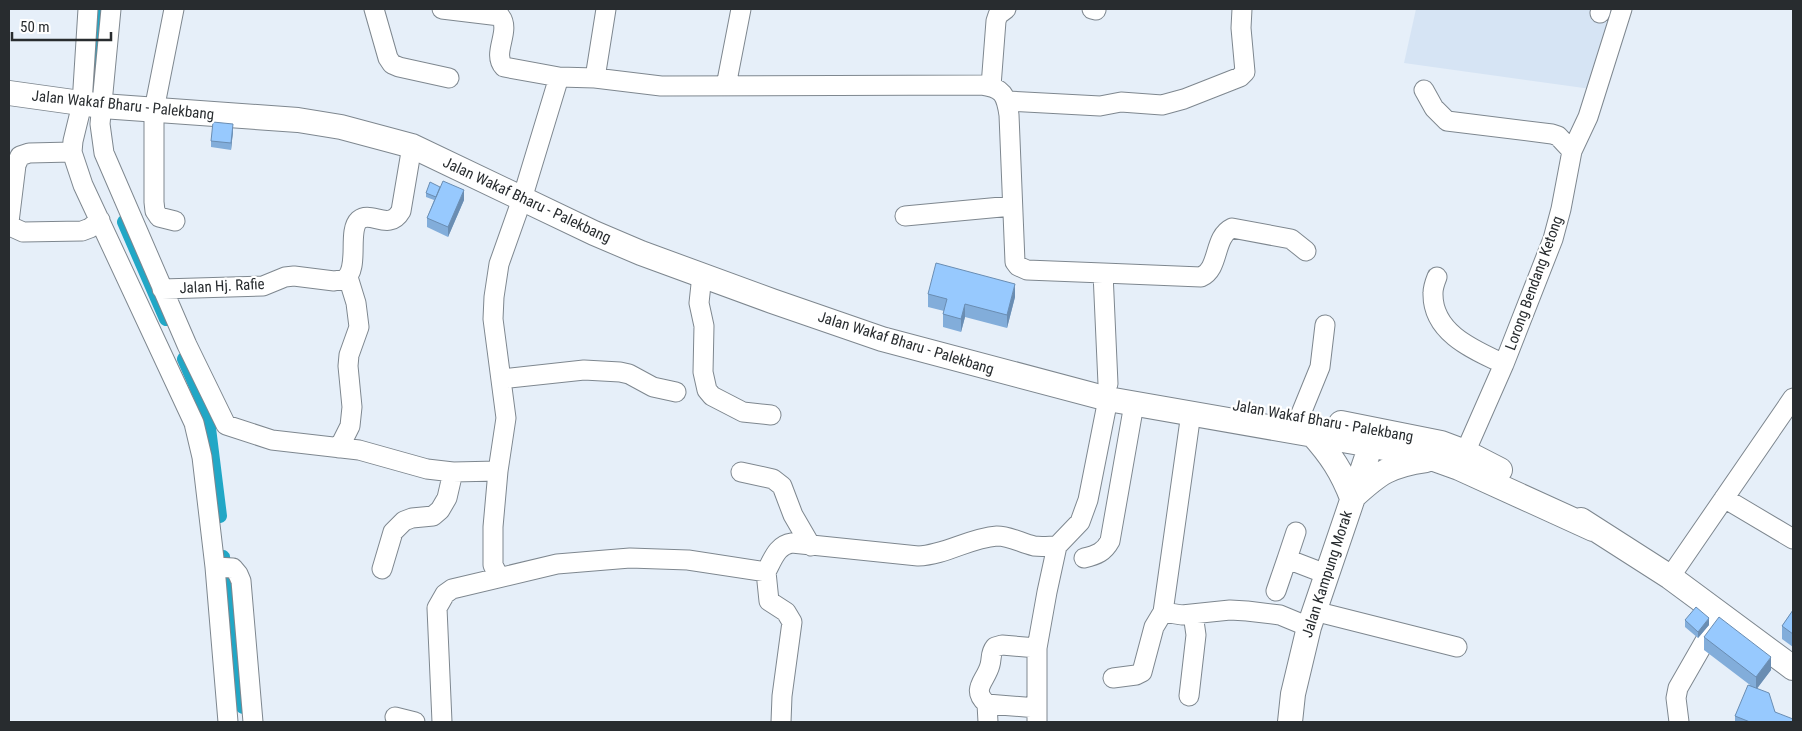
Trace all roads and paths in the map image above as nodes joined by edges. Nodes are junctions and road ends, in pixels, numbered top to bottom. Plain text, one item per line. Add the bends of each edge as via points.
1 (88, 9) edge
2 (111, 9) edge
3 (174, 9) edge
4 (374, 9) edge
5 (442, 9) edge
6 (606, 9) edge
7 (741, 9) edge
8 (1006, 9) edge
9 (1242, 9) edge
10 (1622, 9) edge
11 (559, 77) junction
12 (449, 78) dead end
13 (595, 78) junction
14 (726, 86) junction
15 (990, 86) junction
16 (1424, 90) dead end
17 (9, 93) edge
18 (1007, 102) junction
19 (92, 105) junction
20 (154, 110) junction
21 (412, 146) junction
22 (1572, 151) junction
23 (72, 152) junction
24 (522, 199) junction
25 (1012, 206) junction
26 (905, 216) dead end
27 (100, 220) junction
28 (174, 221) dead end
29 (1306, 251) dead end
30 (1103, 273) junction
31 (702, 275) junction
32 (348, 277) junction
33 (1437, 277) dead end
34 (162, 289) junction
35 (1324, 324) dead end
36 (1504, 364) junction
37 (501, 378) junction
38 (676, 392) dead end
39 (1108, 392) junction
40 (1793, 398) edge
41 (1134, 404) junction
42 (1191, 414) junction
43 (771, 416) dead end
44 (197, 423) junction
45 (226, 425) junction
46 (1306, 425) junction
47 (1373, 437) junction
48 (339, 448) junction
49 (1434, 459) junction
50 (1462, 460) junction
51 (498, 471) junction
52 (453, 472) junction
53 (741, 472) dead end
54 (1352, 498) junction
55 (1724, 498) junction
56 (1296, 532) dead end
57 (1793, 539) edge
58 (810, 546) junction
59 (1057, 546) junction
60 (1084, 558) dead end
61 (1287, 559) junction
62 (222, 567) junction
63 (382, 569) dead end
64 (766, 572) junction
65 (1326, 574) junction
66 (1670, 576) junction
67 (499, 577) junction
68 (1276, 591) dead end
69 (1163, 612) junction
70 (1193, 614) junction
71 (1720, 615) junction
72 (1311, 619) junction
73 (1457, 647) dead end
74 (1037, 648) junction
75 (1793, 668) edge
76 (1113, 678) dead end
77 (1189, 696) dead end
78 (988, 713) edge
79 (1037, 715) edge
80 (395, 717) dead end
81 (228, 722) edge
82 (253, 722) edge
83 (415, 722) edge
84 (442, 722) edge
85 (781, 722) edge
86 (1290, 722) edge
87 (1679, 722) edge

1 - 19 street
2 - 19 street
3 - 20 street
4 - 12 street via 392,64
5 - 11 street via 500,16 504,21 500,57 504,67
6 - 13 street
7 - 14 street
8 - 15 street via 996,21
9 - 18 street via 1246,72 1240,77 1162,105
10 - 22 street, Lorong Bendang Ketong via 1588,117
11 - 13 street
11 - 24 street
13 - 14 street via 661,86
14 - 15 street
15 - 18 street via 1002,92
16 - 22 street via 1434,108 1447,121 1552,134
17 - 19 main road, Jalan Wakaf Bharu - Palekbang
18 - 25 street
19 - 20 main road, Jalan Wakaf Bharu - Palekbang
19 - 23 street via 73,141
19 - 34 street via 100,124 104,153
20 - 21 main road, Jalan Wakaf Bharu - Palekbang via 298,120 341,126
20 - 28 street via 155,212 159,217
21 - 24 main road, Jalan Wakaf Bharu - Palekbang
21 - 32 street via 401,211 392,220 365,218 358,222
22 - 36 street, Lorong Bendang Ketong via 1553,239
23 - 27 street
23 - 27 street via 20,156 9,222 23,232 82,231
24 - 31 main road, Jalan Wakaf Bharu - Palekbang via 641,253
24 - 37 street via 499,264 494,297 493,319
25 - 26 street
25 - 30 street via 1014,257 1018,266 1027,270
27 - 44 street
29 - 30 street via 1291,239 1232,228 1224,234 1208,272 1201,278
30 - 39 street
31 - 39 main road, Jalan Wakaf Bharu - Palekbang via 882,338 1030,379
31 - 43 street via 699,303 704,326 703,372 707,390 742,412
32 - 34 street, Jalan Hj. Rafie via 334,281 294,276 263,286
32 - 48 street via 359,327 348,366 352,407 350,426
33 - 36 street via 1433,292 1436,310 1444,324 1457,340
34 - 45 street
35 - 46 street via 1320,367
36 - 50 street, Lorong Bendang Ketong
37 - 38 street via 584,370 620,372 653,387
37 - 51 street via 506,418
39 - 41 main road, Jalan Wakaf Bharu - Palekbang
39 - 46 main road, Jalan Wakaf Bharu - Palekbang
39 - 59 street via 1088,500 1080,522
40 - 55 street
41 - 42 main road, Jalan Wakaf Bharu - Palekbang
41 - 60 street via 1110,541 1098,555
42 - 46 main road, Jalan Wakaf Bharu - Palekbang
42 - 69 street
44 - 45 street
44 - 62 street
45 - 48 street via 272,440
46 - 47 main road, Jalan Wakaf Bharu - Palekbang
46 - 54 main road via 1338,467
47 - 49 main road, Jalan Wakaf Bharu - Palekbang
47 - 50 main road, Jalan Wakaf Bharu - Palekbang via 1441,443
47 - 54 main road, Jalan Kampung Morak
48 - 52 street
49 - 50 main road, Jalan Wakaf Bharu - Palekbang
49 - 54 main road via 1403,463 1375,476
50 - 66 main road, Jalan Wakaf Bharu - Palekbang via 1593,529
51 - 52 street
51 - 67 street via 493,565
52 - 63 street via 447,498 440,510 433,516 404,521 393,532
53 - 58 street via 773,479 782,486
54 - 65 main road, Jalan Kampung Morak
55 - 57 street
55 - 66 street
56 - 61 street
58 - 59 street via 918,556 938,554 997,536 1034,546
58 - 64 street via 792,543 782,546
59 - 74 street
61 - 65 street
61 - 68 street
62 - 81 street
62 - 82 street via 236,571 241,581
64 - 67 street via 688,560 630,558 557,564
64 - 85 street via 769,601 786,612 792,622
65 - 72 main road, Jalan Kampung Morak
66 - 71 main road, Jalan Wakaf Bharu - Palekbang
67 - 84 street via 452,589 440,600 436,617
69 - 70 street
69 - 76 street via 1154,627 1142,672
70 - 72 street via 1230,610
70 - 77 street via 1196,635
71 - 75 main road, Jalan Wakaf Bharu - Palekbang
71 - 87 street via 1678,688
72 - 73 street
72 - 86 main road, Jalan Kampung Morak via 1293,694
74 - 78 street via 995,646 979,691
74 - 79 street
78 - 79 street
80 - 83 street

